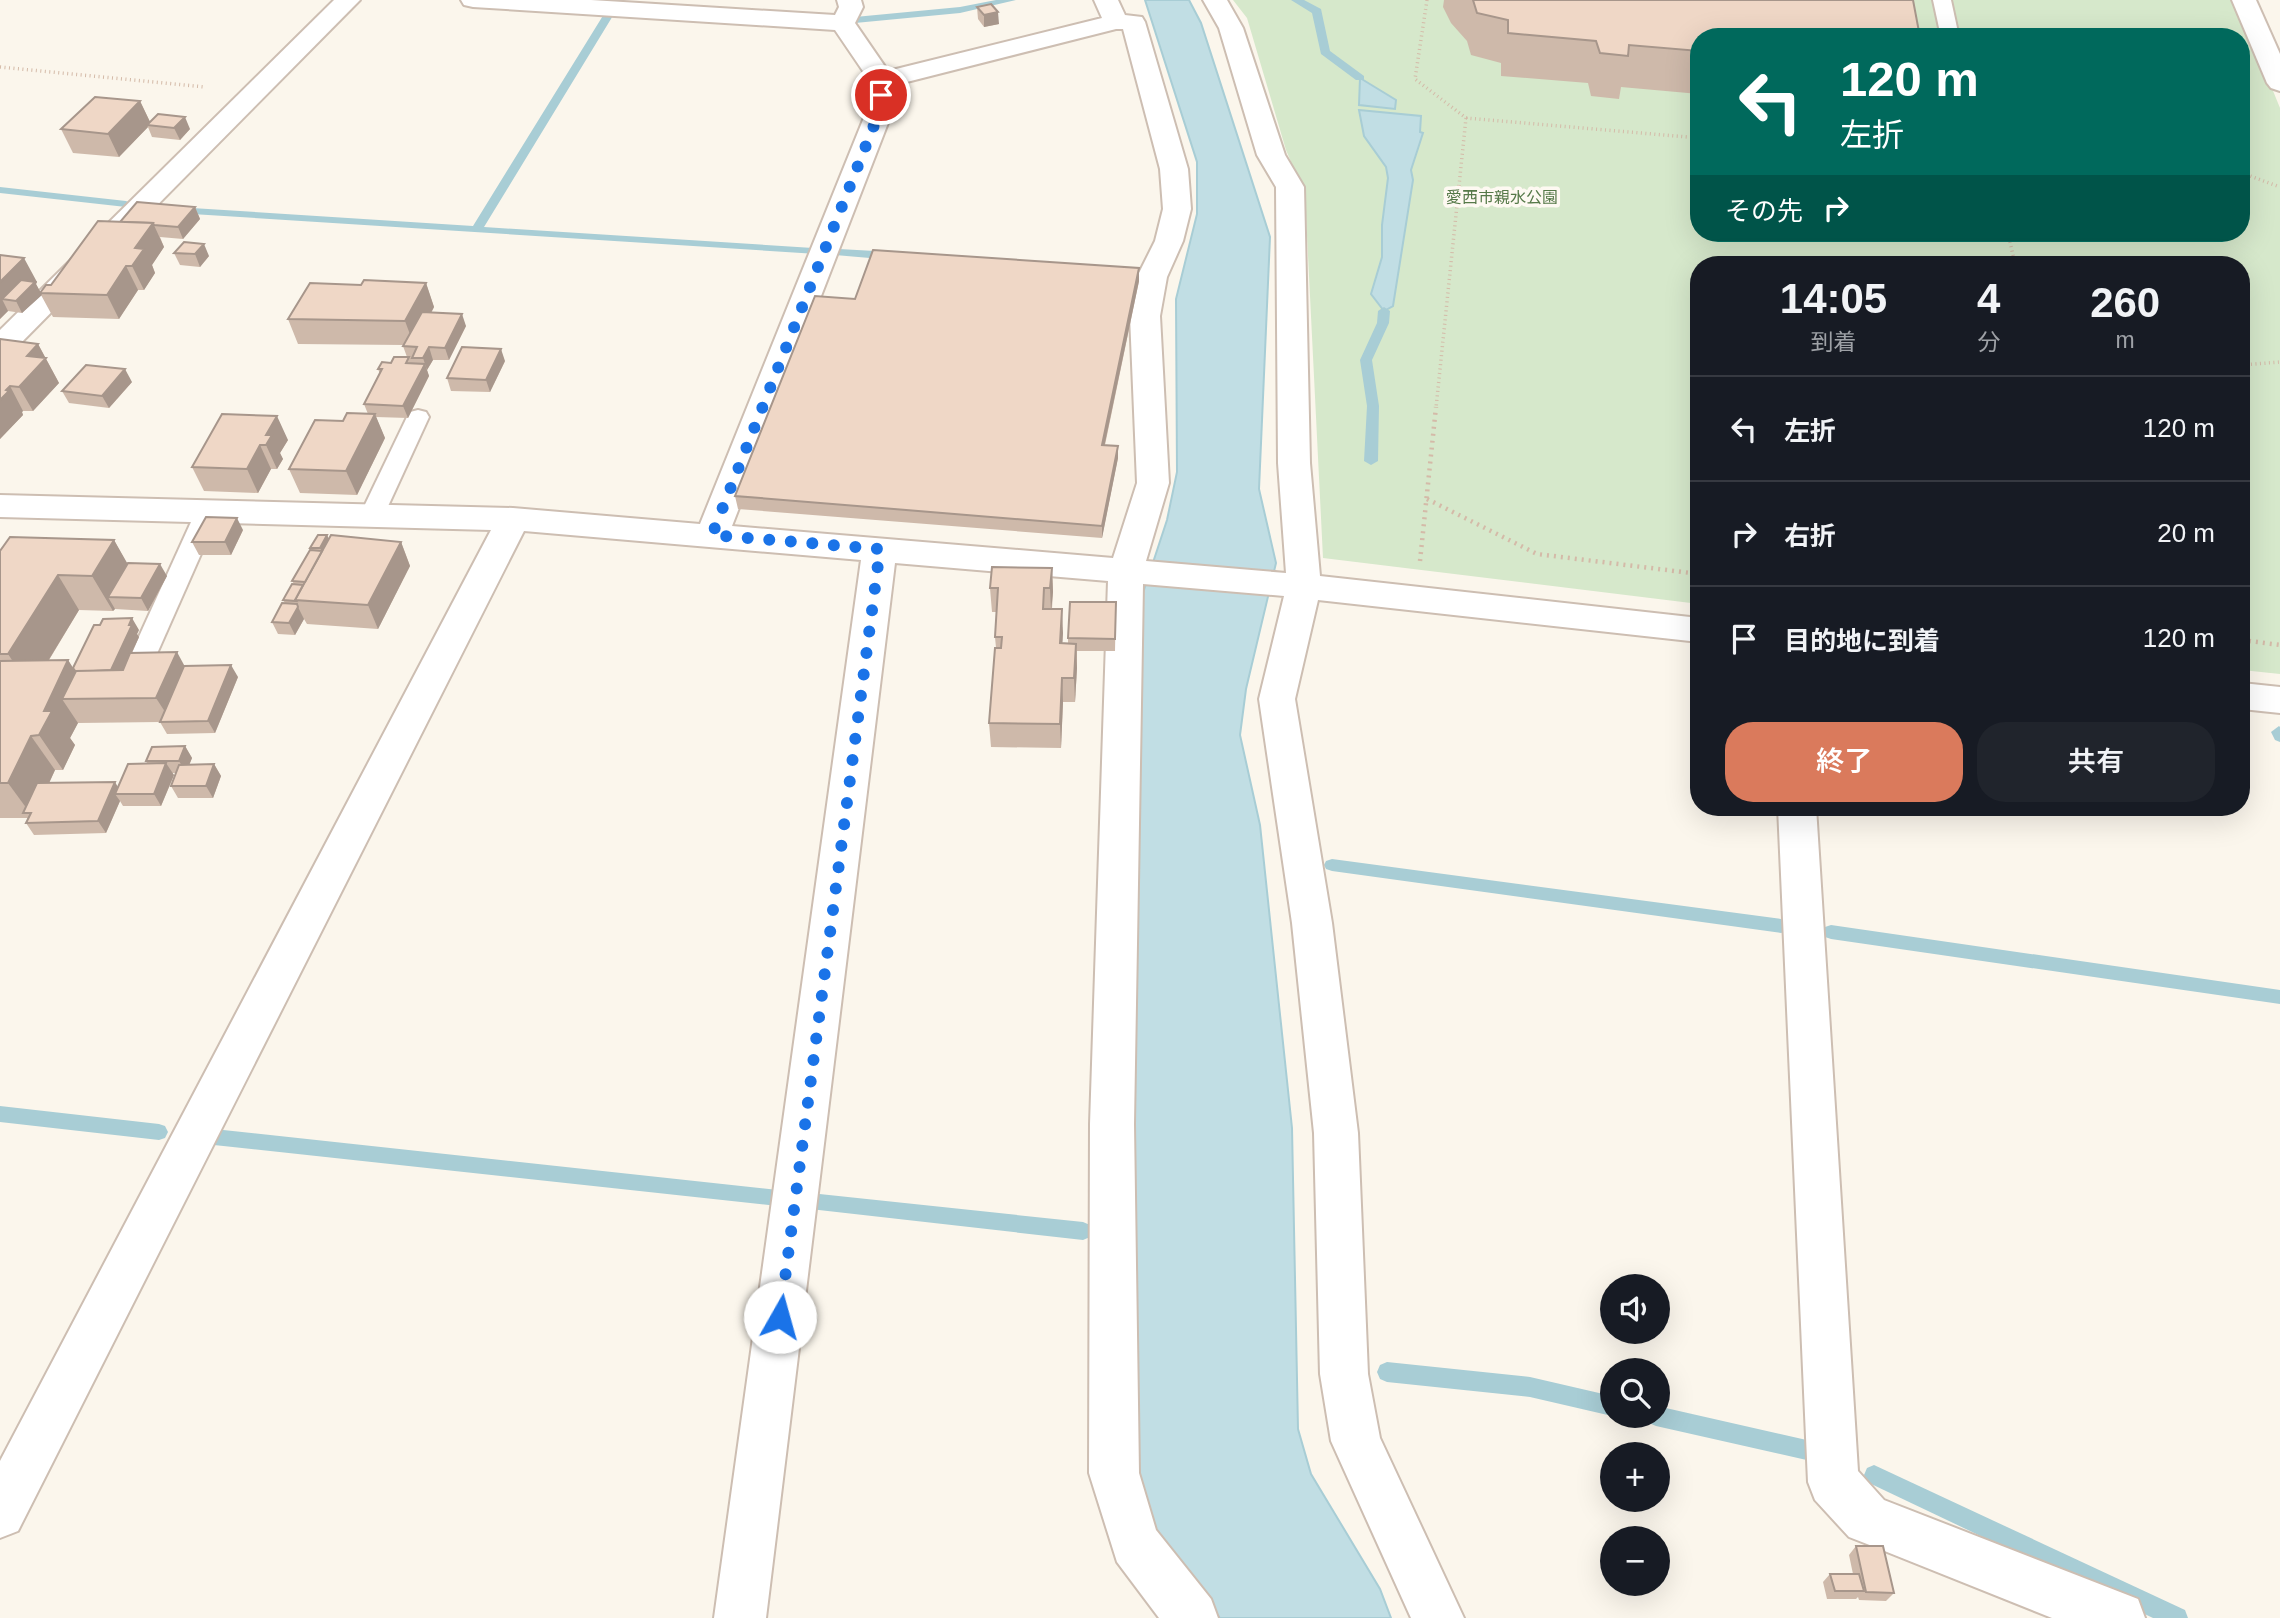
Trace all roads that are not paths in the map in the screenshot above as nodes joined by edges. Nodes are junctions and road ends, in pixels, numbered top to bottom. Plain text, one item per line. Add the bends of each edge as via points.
1 (348, 0) edge
2 (473, 0) edge
3 (1214, 0) edge
4 (1942, 0) edge
5 (2244, 0) edge
6 (1111, 11) edge
7 (846, 12) edge
8 (1948, 28) edge
9 (882, 80) junction
10 (2280, 83) edge
11 (0, 347) edge
12 (418, 417) dead end
13 (0, 506) edge
14 (208, 511) junction
15 (372, 515) junction
16 (513, 519) junction
17 (712, 535) junction
18 (880, 549) junction
19 (1131, 570) junction
20 (1298, 586) junction
21 (1690, 629) edge
22 (131, 682) edge
23 (2250, 697) edge
24 (2280, 701) edge
25 (1797, 816) edge
26 (0, 1513) edge
27 (740, 1618) edge
28 (1192, 1618) edge
29 (1438, 1618) edge
30 (2119, 1618) edge

1 - 11 street
2 - 7 street
3 - 20 street via 1231,28 1271,155 1290,187
4 - 8 lane
5 - 10 street
6 - 9 street
6 - 19 street via 1133,22 1174,169 1177,209 1169,241 1152,276 1145,316 1153,482
7 - 9 street
9 - 17 street via 880,110
12 - 15 lane
13 - 14 street
14 - 15 street
14 - 22 lane
15 - 16 street
16 - 17 street
16 - 26 street
17 - 18 street
18 - 19 street
18 - 27 street
19 - 20 street
19 - 28 street via 1112,1124 1114,1473 1135,1544
20 - 21 street
20 - 29 street via 1277,699 1312,923 1336,1133 1344,1374 1356,1441
23 - 24 street
25 - 30 street via 1833,1482 1867,1519

